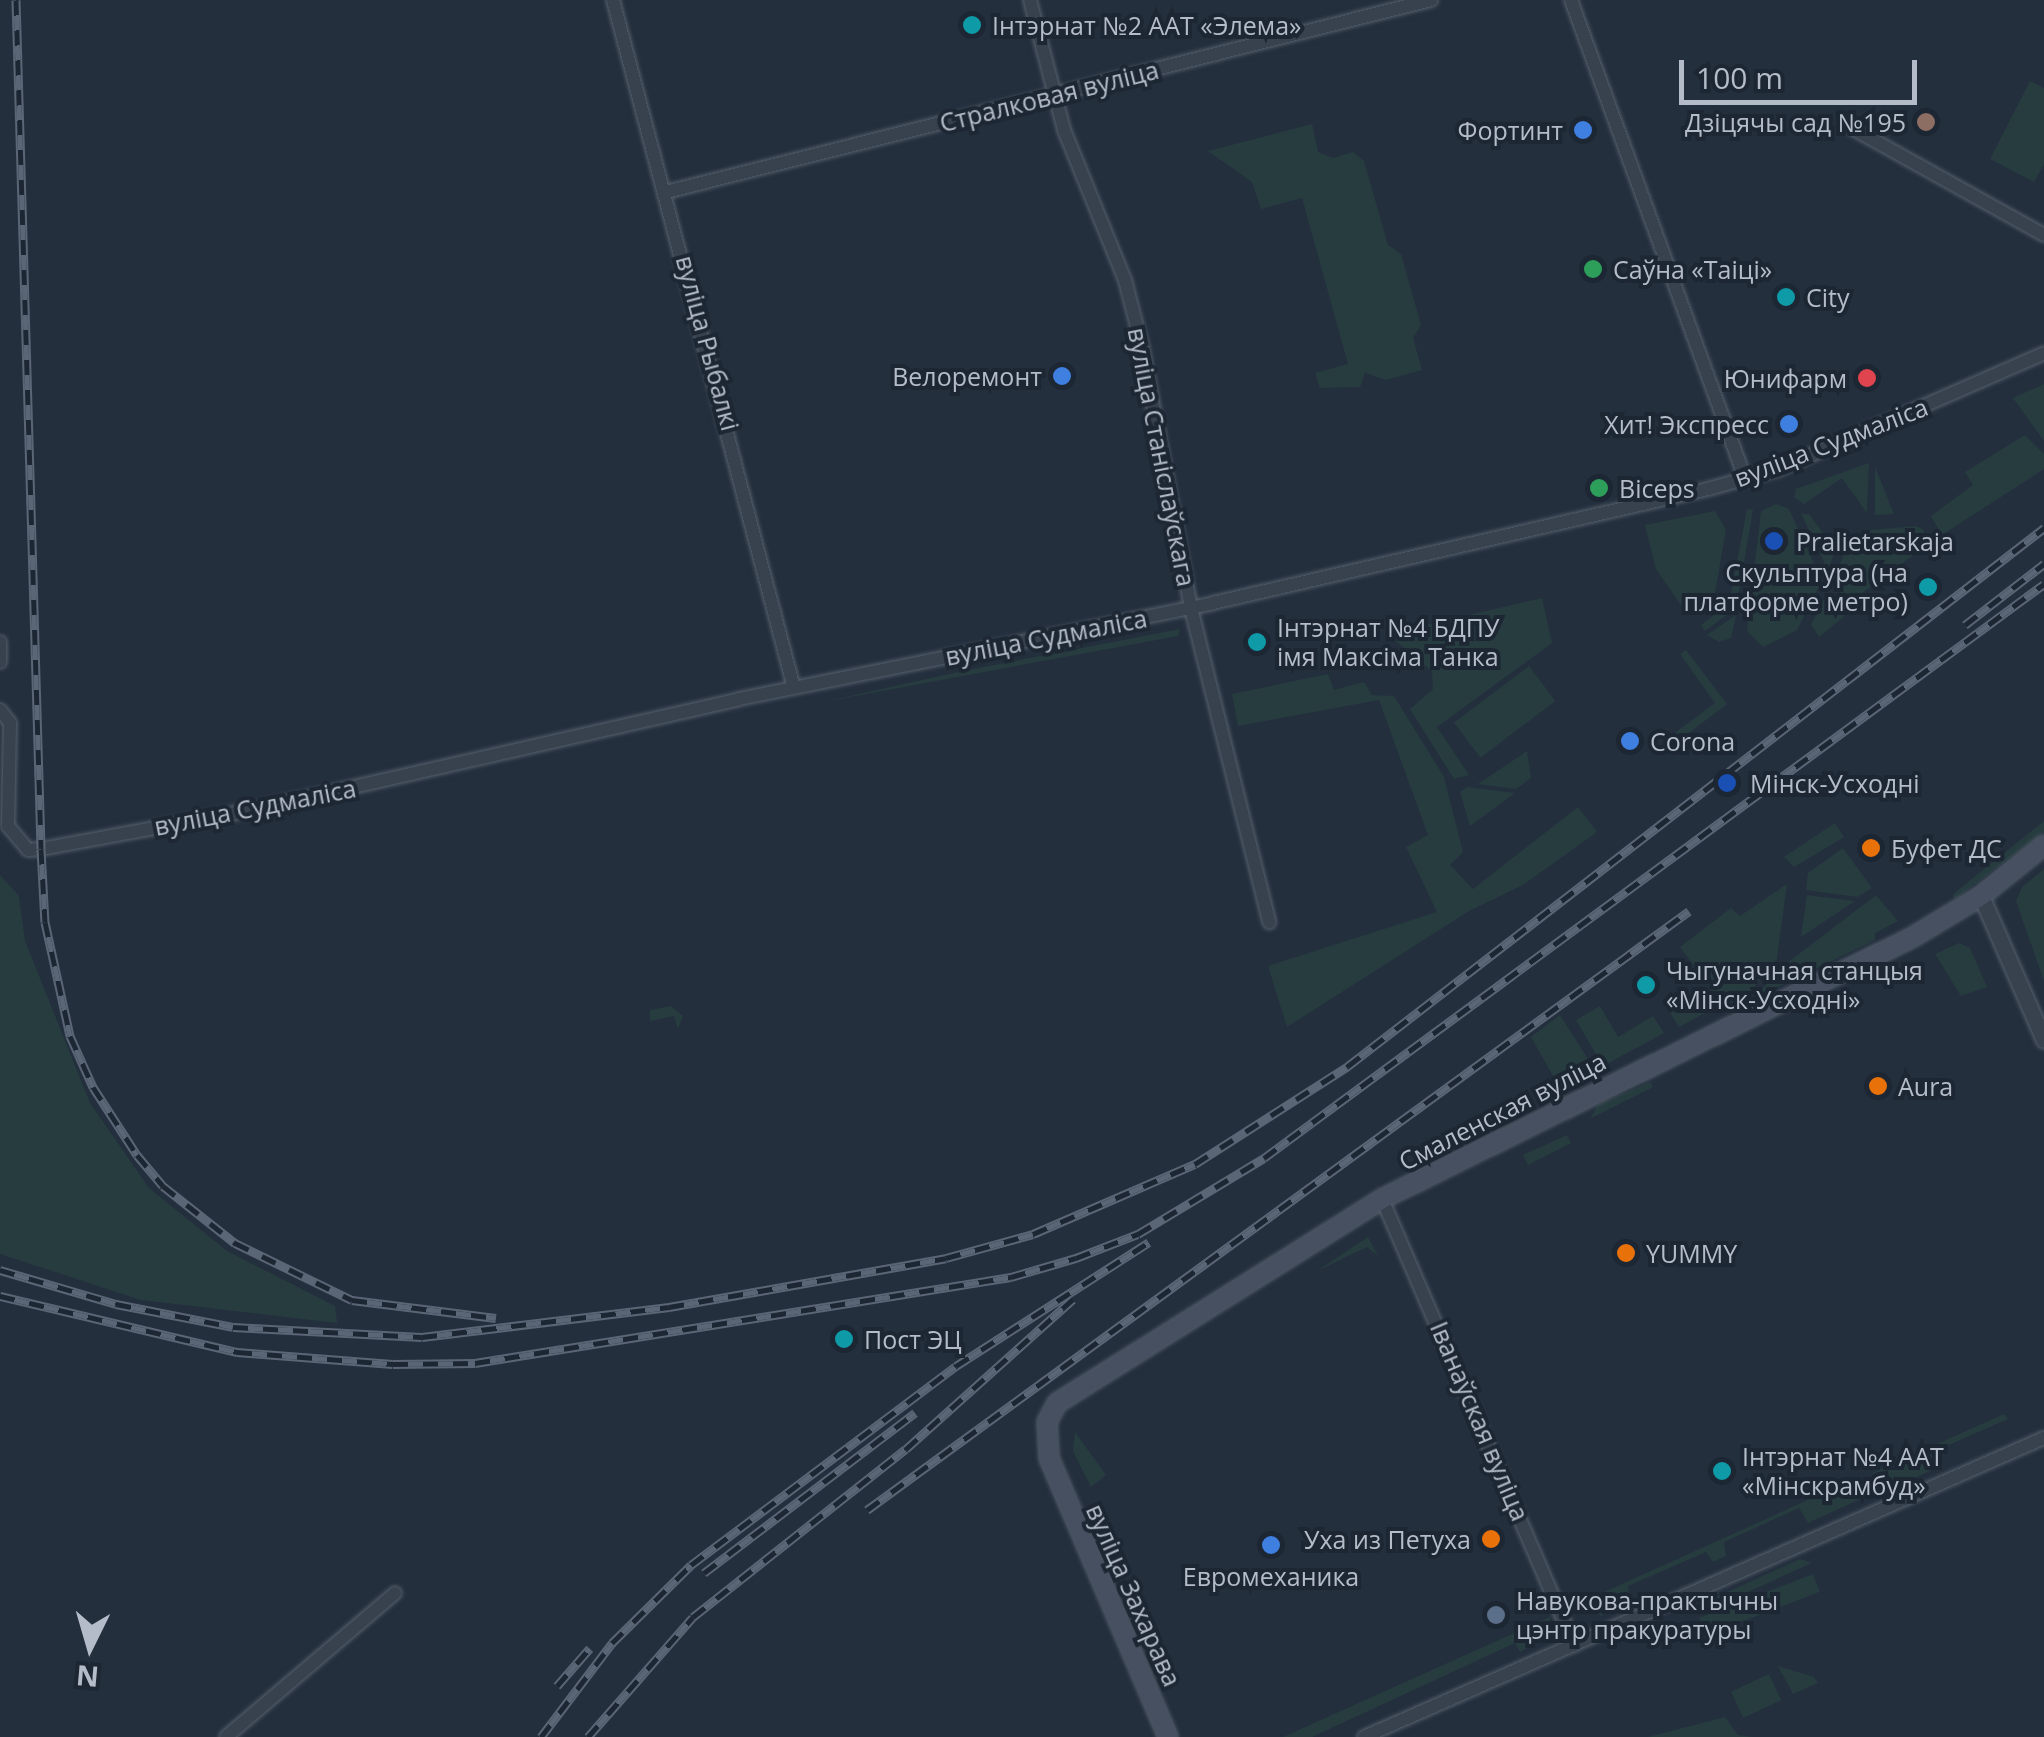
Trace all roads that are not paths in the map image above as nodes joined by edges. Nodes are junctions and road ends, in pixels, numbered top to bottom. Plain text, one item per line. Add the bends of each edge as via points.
1 (613, 0) edge
2 (1030, 0) edge
3 (1431, 0) edge
4 (1571, 0) edge
5 (1054, 95) junction
6 (1848, 126) dead end
7 (666, 192) junction
8 (2044, 236) edge
9 (2044, 353) edge
10 (1745, 478) junction
11 (1192, 608) junction
12 (0, 642) edge
13 (0, 662) edge
14 (794, 688) junction
15 (0, 710) edge
16 (2044, 845) edge
17 (1982, 896) junction
18 (1269, 922) dead end
19 (2043, 1033) edge
20 (1382, 1199) junction
21 (2044, 1438) edge
22 (1054, 1474) joint
23 (395, 1593) dead end
24 (1574, 1645) junction
25 (226, 1737) edge
26 (1168, 1737) edge
27 (1364, 1737) edge

1 - 7 street, вуліца Рыбалкі
2 - 5 street, вуліца Станіслаўскага
3 - 5 street, Стралковая вуліца
4 - 10 street
5 - 7 street, Стралковая вуліца
5 - 11 street, вуліца Станіслаўскага via 1090,206 1129,296
6 - 8 street
7 - 14 street, вуліца Рыбалкі
9 - 10 street, вуліца Судмаліса
10 - 11 street, вуліца Судмаліса
11 - 14 street, вуліца Судмаліса
11 - 18 street, вуліца Станіслаўскага
12 - 13 street
14 - 15 street, вуліца Судмаліса via 252,810 28,850 5,812 10,723
16 - 17 main road, Смаленская вуліца
17 - 19 street
17 - 20 main road, Смаленская вуліца via 1913,938
20 - 22 main road, Смаленская вуліца via 1057,1403 1045,1433
20 - 24 street, Іванаўская вуліца
21 - 24 street
22 - 26 main road, вуліца Захарава
23 - 25 street
24 - 27 street

